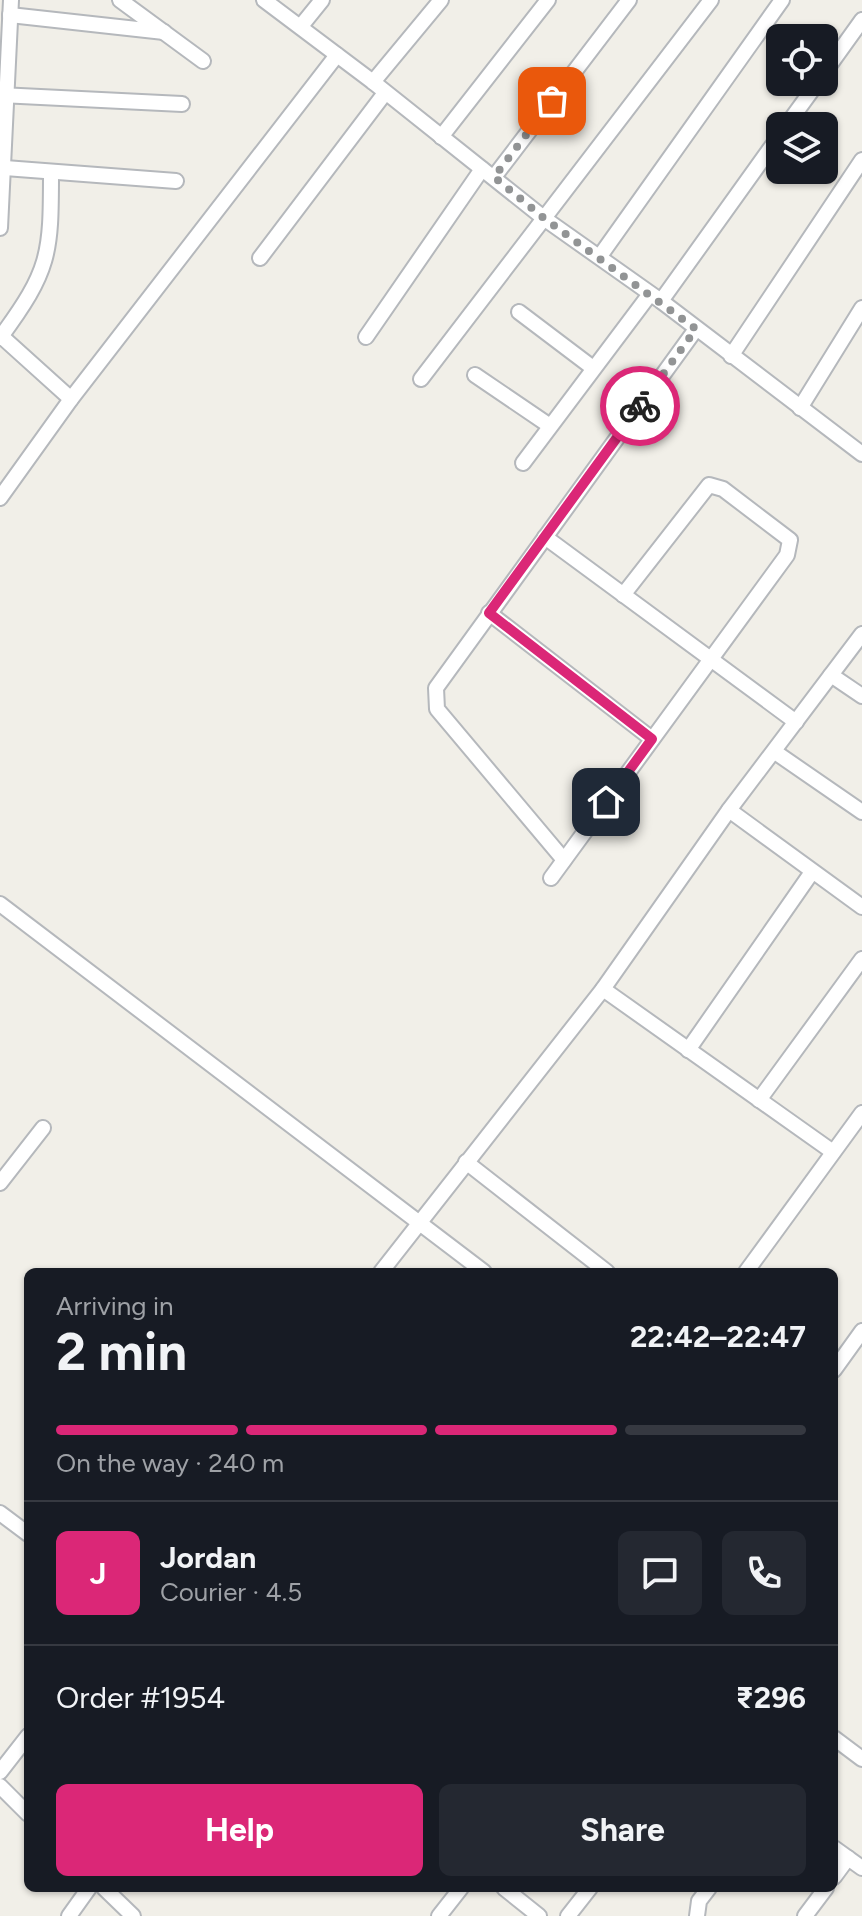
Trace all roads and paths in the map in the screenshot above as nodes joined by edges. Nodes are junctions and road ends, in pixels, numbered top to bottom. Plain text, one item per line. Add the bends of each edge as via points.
1 (120, 0) edge
2 (264, 0) edge
3 (322, 0) edge
4 (441, 0) edge
5 (548, 0) edge
6 (629, 0) edge
7 (711, 0) edge
8 (782, 0) edge
9 (10, 8) edge
10 (862, 20) edge
11 (301, 26) junction
12 (164, 32) junction
13 (838, 53) edge
14 (337, 55) junction
15 (203, 61) dead end
16 (373, 82) junction
17 (385, 93) junction
18 (3, 95) edge
19 (182, 104) dead end
20 (441, 137) junction
21 (766, 153) edge
22 (862, 160) edge
23 (5, 168) junction
24 (51, 172) junction
25 (488, 173) junction
26 (176, 181) dead end
27 (545, 219) junction
28 (0, 228) edge
29 (600, 256) junction
30 (260, 258) dead end
31 (655, 297) junction
32 (862, 308) edge
33 (519, 312) dead end
34 (696, 329) junction
35 (0, 336) edge
36 (366, 337) dead end
37 (731, 356) junction
38 (593, 368) junction
39 (475, 375) dead end
40 (421, 379) dead end
41 (71, 399) junction
42 (800, 408) junction
43 (550, 426) junction
44 (860, 449) edge
45 (523, 463) dead end
46 (0, 498) edge
47 (545, 537) junction
48 (623, 595) junction
49 (489, 613) junction
50 (862, 634) edge
51 (709, 660) junction
52 (831, 675) junction
53 (862, 696) edge
54 (796, 722) junction
55 (652, 739) junction
56 (775, 752) junction
57 (729, 810) junction
58 (862, 812) edge
59 (564, 860) junction
60 (812, 872) junction
61 (551, 878) dead end
62 (0, 904) edge
63 (862, 907) edge
64 (862, 959) edge
65 (603, 989) junction
66 (688, 1050) junction
67 (759, 1100) junction
68 (862, 1113) edge
69 (43, 1128) dead end
70 (833, 1152) junction
71 (466, 1162) junction
72 (0, 1183) edge
73 (418, 1222) junction
74 (384, 1268) edge
75 (479, 1268) edge
76 (602, 1268) edge
77 (749, 1268) edge
78 (862, 1331) edge
79 (838, 1364) edge
80 (0, 1513) edge
81 (24, 1531) edge
82 (24, 1741) edge
83 (838, 1741) edge
84 (862, 1759) edge
85 (0, 1772) edge
86 (0, 1786) edge
87 (24, 1810) edge
88 (838, 1851) edge
89 (848, 1858) junction
90 (862, 1868) edge
91 (838, 1872) edge
92 (86, 1892) edge
93 (108, 1892) edge
94 (458, 1892) edge
95 (509, 1892) edge
96 (587, 1892) edge
97 (706, 1892) edge
98 (823, 1892) edge
99 (69, 1916) edge
100 (133, 1916) edge
101 (439, 1916) edge
102 (539, 1916) edge
103 (568, 1916) edge
104 (697, 1916) edge
105 (805, 1916) edge

1 - 12 street
2 - 11 street
3 - 11 street
4 - 16 street
5 - 20 street
6 - 25 street
7 - 27 street
8 - 29 street
9 - 12 street
9 - 18 street
10 - 13 street
11 - 14 street
12 - 15 street
14 - 16 street
14 - 41 street
16 - 17 street
17 - 20 street
17 - 30 street
18 - 19 street
18 - 23 street
20 - 25 street
21 - 31 street
22 - 37 street
23 - 24 street
23 - 28 street
24 - 26 street
24 - 35 street via 49,256
25 - 27 street
25 - 36 street
27 - 29 street
27 - 40 street
29 - 31 street
31 - 34 street
31 - 38 street
32 - 42 street
33 - 38 street
34 - 37 street
34 - 47 street
35 - 41 street
37 - 42 street
38 - 43 street
39 - 43 street
41 - 46 street
42 - 44 street
43 - 45 street
47 - 48 street
47 - 49 street
48 - 51 street
48 - 51 street via 709,485 723,489 786,533 787,555
49 - 55 street
49 - 59 street via 440,679 437,709
50 - 52 street
51 - 54 street
51 - 55 street
52 - 53 street
52 - 54 street
54 - 56 street
55 - 59 street
56 - 57 street
56 - 58 street
57 - 60 street
57 - 65 street
59 - 61 street
60 - 63 street
60 - 66 street
62 - 73 street
64 - 67 street
65 - 66 street
65 - 71 street
66 - 67 street
67 - 70 street
68 - 70 street
69 - 72 street
70 - 77 street
71 - 73 street
71 - 76 street
73 - 74 street
73 - 75 street
78 - 79 street
80 - 81 street
82 - 85 street
83 - 84 street
86 - 87 street
88 - 89 street
89 - 90 street
89 - 91 street
92 - 99 street
93 - 100 street
94 - 101 street
95 - 102 street
96 - 103 street
97 - 104 street
98 - 105 street

